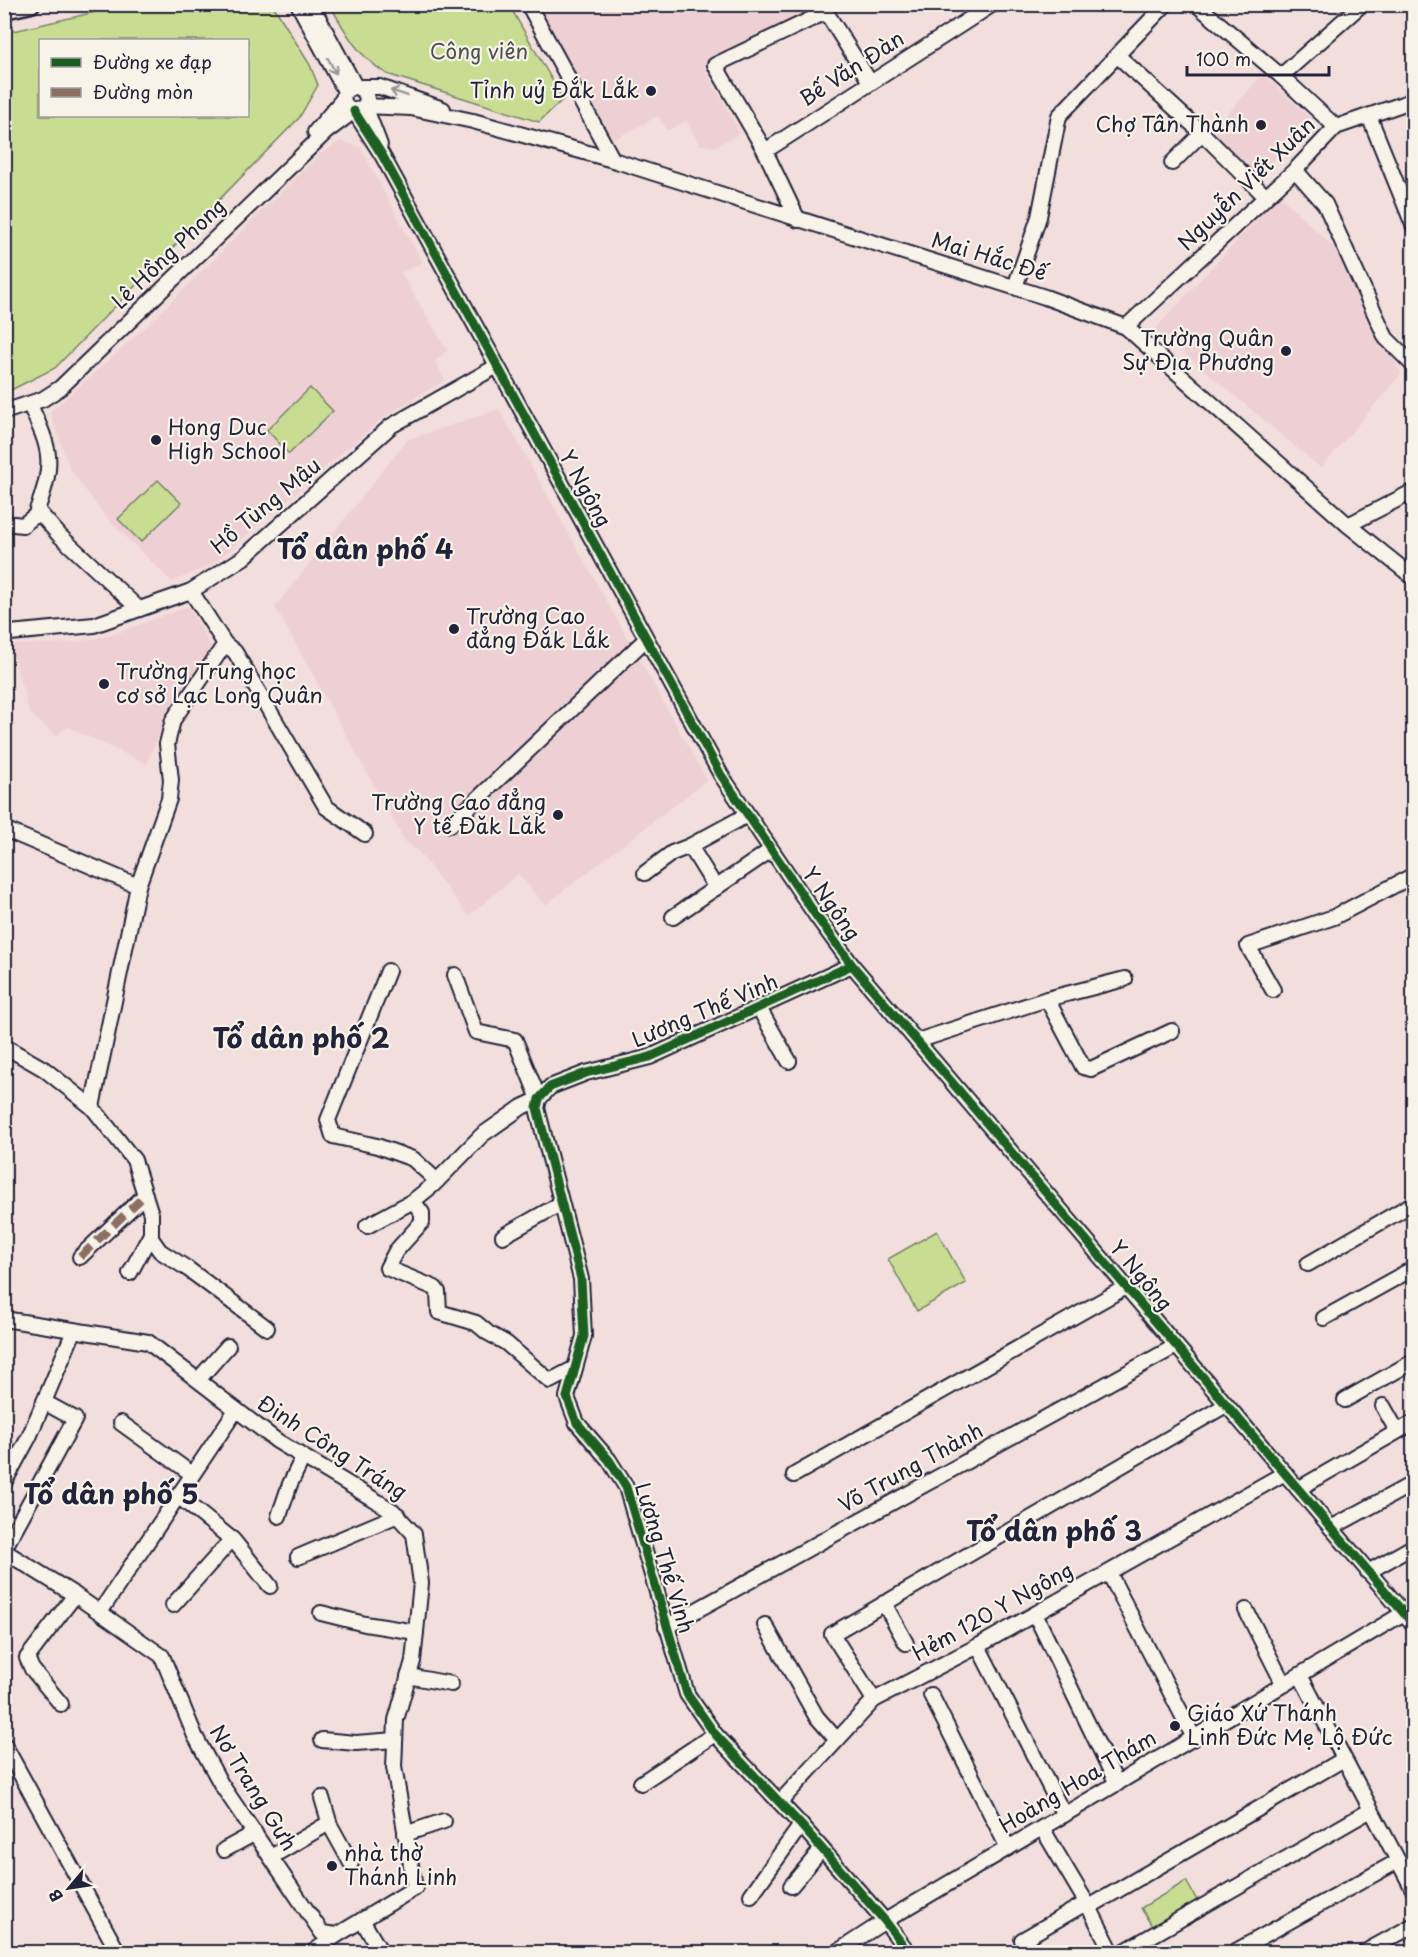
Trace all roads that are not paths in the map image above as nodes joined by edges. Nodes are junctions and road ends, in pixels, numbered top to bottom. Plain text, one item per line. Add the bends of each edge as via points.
1 (31, 4) edge
2 (298, 4) edge
3 (311, 4) edge
4 (528, 4) edge
5 (993, 4) edge
6 (1166, 4) edge
7 (1196, 4) edge
8 (1362, 4) edge
9 (4, 10) edge
10 (316, 26) junction
11 (1118, 56) junction
12 (1281, 76) junction
13 (870, 82) junction
14 (350, 91) junction
15 (1413, 100) edge
16 (359, 109) junction
17 (1370, 116) junction
18 (473, 121) junction
19 (1336, 127) junction
20 (1202, 133) junction
21 (765, 151) junction
22 (613, 160) junction
23 (1172, 164) dead end
24 (1294, 170) junction
25 (1407, 193) edge
26 (1265, 196) junction
27 (798, 220) junction
28 (1413, 227) edge
29 (1015, 287) junction
30 (1126, 327) junction
31 (497, 366) junction
32 (1413, 366) edge
33 (4, 405) edge
34 (30, 405) junction
35 (4, 412) edge
36 (1413, 491) edge
37 (37, 514) dead end
38 (4, 523) edge
39 (1348, 525) junction
40 (1413, 578) edge
41 (192, 591) junction
42 (139, 609) junction
43 (4, 631) edge
44 (646, 639) junction
45 (225, 644) junction
46 (747, 814) junction
47 (450, 825) dead end
48 (4, 829) edge
49 (365, 834) dead end
50 (690, 846) junction
51 (771, 850) junction
52 (645, 873) dead end
53 (1413, 874) edge
54 (138, 886) junction
55 (716, 888) junction
56 (673, 917) dead end
57 (852, 965) junction
58 (388, 971) dead end
59 (455, 975) dead end
60 (1125, 979) dead end
61 (1273, 990) dead end
62 (1047, 999) junction
63 (759, 1008) junction
64 (1172, 1031) dead end
65 (917, 1041) junction
66 (4, 1046) edge
67 (789, 1061) dead end
68 (539, 1099) junction
69 (92, 1107) junction
70 (437, 1181) junction
71 (145, 1195) junction
72 (413, 1201) junction
73 (1413, 1203) edge
74 (560, 1204) junction
75 (367, 1226) dead end
76 (502, 1236) dead end
77 (150, 1237) junction
78 (80, 1257) dead end
79 (1308, 1264) dead end
80 (1413, 1268) edge
81 (130, 1273) dead end
82 (1126, 1287) junction
83 (1324, 1318) dead end
84 (4, 1319) edge
85 (267, 1328) dead end
86 (74, 1331) junction
87 (228, 1346) dead end
88 (1176, 1346) junction
89 (1413, 1361) edge
90 (575, 1368) junction
91 (198, 1380) junction
92 (1345, 1400) dead end
93 (44, 1402) junction
94 (1226, 1405) junction
95 (1383, 1406) dead end
96 (236, 1410) junction
97 (1413, 1422) edge
98 (121, 1423) dead end
99 (1397, 1431) junction
100 (303, 1457) junction
101 (1285, 1473) junction
102 (192, 1474) junction
103 (794, 1475) dead end
104 (4, 1483) edge
105 (1413, 1483) edge
106 (1298, 1489) junction
107 (178, 1496) junction
108 (398, 1515) junction
109 (279, 1516) dead end
110 (1331, 1528) junction
111 (232, 1539) junction
112 (1413, 1546) edge
113 (4, 1550) edge
114 (298, 1557) dead end
115 (1368, 1572) junction
116 (1109, 1573) junction
117 (270, 1587) dead end
118 (75, 1595) junction
119 (884, 1602) junction
120 (173, 1605) dead end
121 (1246, 1610) dead end
122 (100, 1612) junction
123 (321, 1613) dead end
124 (1404, 1613) junction
125 (1035, 1614) junction
126 (765, 1625) dead end
127 (1413, 1625) edge
128 (666, 1627) junction
129 (416, 1632) junction
130 (906, 1643) dead end
131 (978, 1646) junction
132 (1300, 1675) junction
133 (408, 1676) junction
134 (451, 1684) dead end
135 (1284, 1684) junction
136 (931, 1695) dead end
137 (874, 1700) junction
138 (61, 1704) dead end
139 (716, 1734) junction
140 (1194, 1738) junction
141 (322, 1740) dead end
142 (395, 1740) junction
143 (837, 1740) junction
144 (4, 1744) edge
145 (1344, 1759) junction
146 (641, 1783) dead end
147 (1117, 1784) junction
148 (322, 1798) dead end
149 (780, 1802) junction
150 (1371, 1810) junction
151 (1064, 1815) junction
152 (444, 1821) dead end
153 (329, 1822) junction
154 (801, 1825) junction
155 (1042, 1828) junction
156 (255, 1833) junction
157 (405, 1834) junction
158 (1008, 1848) junction
159 (822, 1849) junction
160 (224, 1850) dead end
161 (271, 1857) junction
162 (1398, 1861) junction
163 (351, 1863) dead end
164 (791, 1886) dead end
165 (1413, 1891) edge
166 (751, 1895) dead end
167 (1088, 1905) junction
168 (362, 1920) junction
169 (885, 1921) junction
170 (1413, 1925) edge
171 (337, 1935) junction
172 (1022, 1940) dead end
173 (118, 1953) edge
174 (313, 1953) edge
175 (381, 1953) edge
176 (837, 1953) edge
177 (908, 1953) edge
178 (1112, 1953) edge
179 (1123, 1953) edge
180 (1234, 1953) edge
181 (1365, 1953) edge

1 - 9 main road
2 - 10 street
3 - 10 street
4 - 22 street
5 - 13 street, Bế Văn Đàn
6 - 11 street
7 - 12 street
8 - 12 street
10 - 14 street
11 - 20 street
11 - 29 street via 1059,116 1039,217
12 - 19 street
13 - 21 street, Bế Văn Đàn
13 - 21 street via 826,12 715,65
14 - 16 street via 346,107
14 - 16 street via 367,95
18 -> 14 street, Mai Hắc Đế via 380,87
14 - 33 street, Lê Hồng Phong via 321,127 55,382 39,393
15 - 17 street, Nguyễn Viết Xuân
16 - 18 street, Mai Hắc Đế via 411,108
16 - 31 street, Y Ngông
16 - 34 street, Lê Hồng Phong via 326,132 60,388
17 - 19 street, Nguyễn Viết Xuân
17 - 25 street
18 - 22 street, Mai Hắc Đế
19 - 24 street, Nguyễn Viết Xuân
20 - 23 street
20 - 26 street
21 - 27 street
22 - 27 street, Mai Hắc Đế
24 - 26 street, Nguyễn Viết Xuân
24 - 32 street via 1325,204 1386,338
25 - 28 street
26 - 30 street, Nguyễn Viết Xuân
27 - 29 street, Mai Hắc Đế
29 - 30 street, Mai Hắc Đế
30 - 39 street, Mai Hắc Đế
31 - 41 street, Hồ Tùng Mậu via 391,426 243,558
31 - 44 street, Y Ngông
34 - 35 street, Lê Hồng Phong
34 - 42 street via 46,441 51,467 37,510
36 - 39 street
37 - 38 street via 23,525
39 - 40 street, Mai Hắc Đế
41 - 42 street, Hồ Tùng Mậu
41 - 45 street
42 - 43 street, Hồ Tùng Mậu via 94,625
44 - 46 street, Y Ngông via 721,775
44 - 47 street
45 - 49 street via 235,652 326,807
45 - 54 street via 173,720 167,744 171,780 168,799
46 - 50 street
46 - 51 street, Y Ngông
48 - 54 street
50 - 52 street via 672,853
50 - 55 street
51 - 55 street
51 - 57 street, Y Ngông
53 - 61 street via 1334,917 1248,946
54 - 69 street
55 - 56 street
57 - 63 street, Lương Thế Vinh
57 - 65 street, Y Ngông
58 - 70 street via 328,1120 333,1136 413,1159
59 - 68 street via 476,1032 515,1040
60 - 62 street
62 - 64 street via 1083,1067 1091,1069
62 - 65 street
63 - 67 street
63 - 68 street, Lương Thế Vinh via 650,1057 562,1082 550,1087
65 - 82 street, Y Ngông
66 - 69 street via 44,1070
68 - 70 street via 482,1135
68 - 74 street, Lương Thế Vinh via 538,1116
69 - 71 street via 134,1160
70 - 72 street
71 - 77 street via 151,1214
71 - 78 street
72 - 75 street
72 - 90 street via 423,1222 396,1251 387,1268 435,1288 439,1312 476,1323 550,1381
73 - 79 street
74 - 76 street
74 - 90 street, Lương Thế Vinh via 581,1280 584,1336
77 - 81 street
77 - 85 street via 160,1251
80 - 83 street
82 - 88 street, Y Ngông
82 - 103 street
84 - 86 street, Đinh Công Tráng
86 - 91 street, Đinh Công Tráng via 148,1342
86 - 93 street
87 - 91 street
88 - 94 street, Y Ngông
88 - 128 street, Võ Trung Thành
89 - 92 street
90 - 128 street, Lương Thế Vinh via 567,1397 577,1423 626,1487
91 - 96 street, Đinh Công Tráng
93 - 104 street
93 - 113 street via 75,1419
94 - 101 street, Y Ngông
94 - 119 street
95 - 99 street
96 - 100 street, Đinh Công Tráng
96 - 102 street
97 - 99 street
98 - 102 street
99 - 106 street
100 - 108 street, Đinh Công Tráng
100 - 109 street
101 - 106 street, Y Ngông
101 - 116 street, Hẻm 120 Y Ngông
102 - 107 street
105 - 110 street
106 - 110 street, Y Ngông
107 - 111 street
107 - 122 street
108 - 114 street
108 - 129 street, Đinh Công Tráng via 414,1534 422,1583
110 - 115 street, Y Ngông
111 - 117 street
111 - 120 street
112 - 115 street
113 - 118 street, Nơ Trang Gưh
115 - 124 street, Y Ngông
116 - 125 street, Hẻm 120 Y Ngông
116 - 140 street
118 - 122 street, Nơ Trang Gưh
118 - 138 street via 27,1658
119 - 130 street
119 - 137 street via 832,1634
121 - 135 street
122 - 156 street, Nơ Trang Gưh via 162,1656 195,1736 221,1784
123 - 129 street
124 - 127 street, Y Ngông
124 - 132 street, Hoàng Hoa Thám
125 - 131 street, Hẻm 120 Y Ngông
125 - 147 street
126 - 143 street via 816,1716
128 - 139 street, Lương Thế Vinh via 687,1694
129 - 133 street, Đinh Công Tráng
131 - 137 street, Hẻm 120 Y Ngông
131 - 151 street
132 - 135 street, Hoàng Hoa Thám
132 - 145 street
133 - 134 street
133 - 142 street, Đinh Công Tráng via 396,1720
135 - 140 street, Hoàng Hoa Thám
136 - 158 street
137 - 143 street, Hẻm 120 Y Ngông
139 - 146 street
139 - 149 street, Lương Thế Vinh
140 - 147 street, Hoàng Hoa Thám
141 - 142 street
142 - 157 street, Đinh Công Tráng via 394,1767
143 - 149 street, Hẻm 120 Y Ngông
144 - 173 street
145 - 150 street
145 - 167 street
147 - 151 street, Hoàng Hoa Thám
148 - 153 street
149 - 154 street, Lương Thế Vinh
150 - 162 street
150 - 179 street
151 - 155 street, Hoàng Hoa Thám
152 - 157 street
153 - 161 street
153 - 163 street
154 - 159 street, Lương Thế Vinh
154 - 166 street
155 - 158 street, Hoàng Hoa Thám
155 - 167 street
156 - 160 street
156 - 161 street, Nơ Trang Gưh
157 - 168 street, Đinh Công Tráng via 414,1888
158 - 169 street, Hoàng Hoa Thám
159 - 164 street
159 - 169 street, Lương Thế Vinh
161 - 171 street, Nơ Trang Gưh via 322,1933
162 - 165 street
162 - 180 street
167 - 172 street
167 - 178 street
168 - 171 street
168 - 175 street
169 - 176 street, Hoàng Hoa Thám
169 - 177 street, Lương Thế Vinh
170 - 181 street
171 - 174 street

